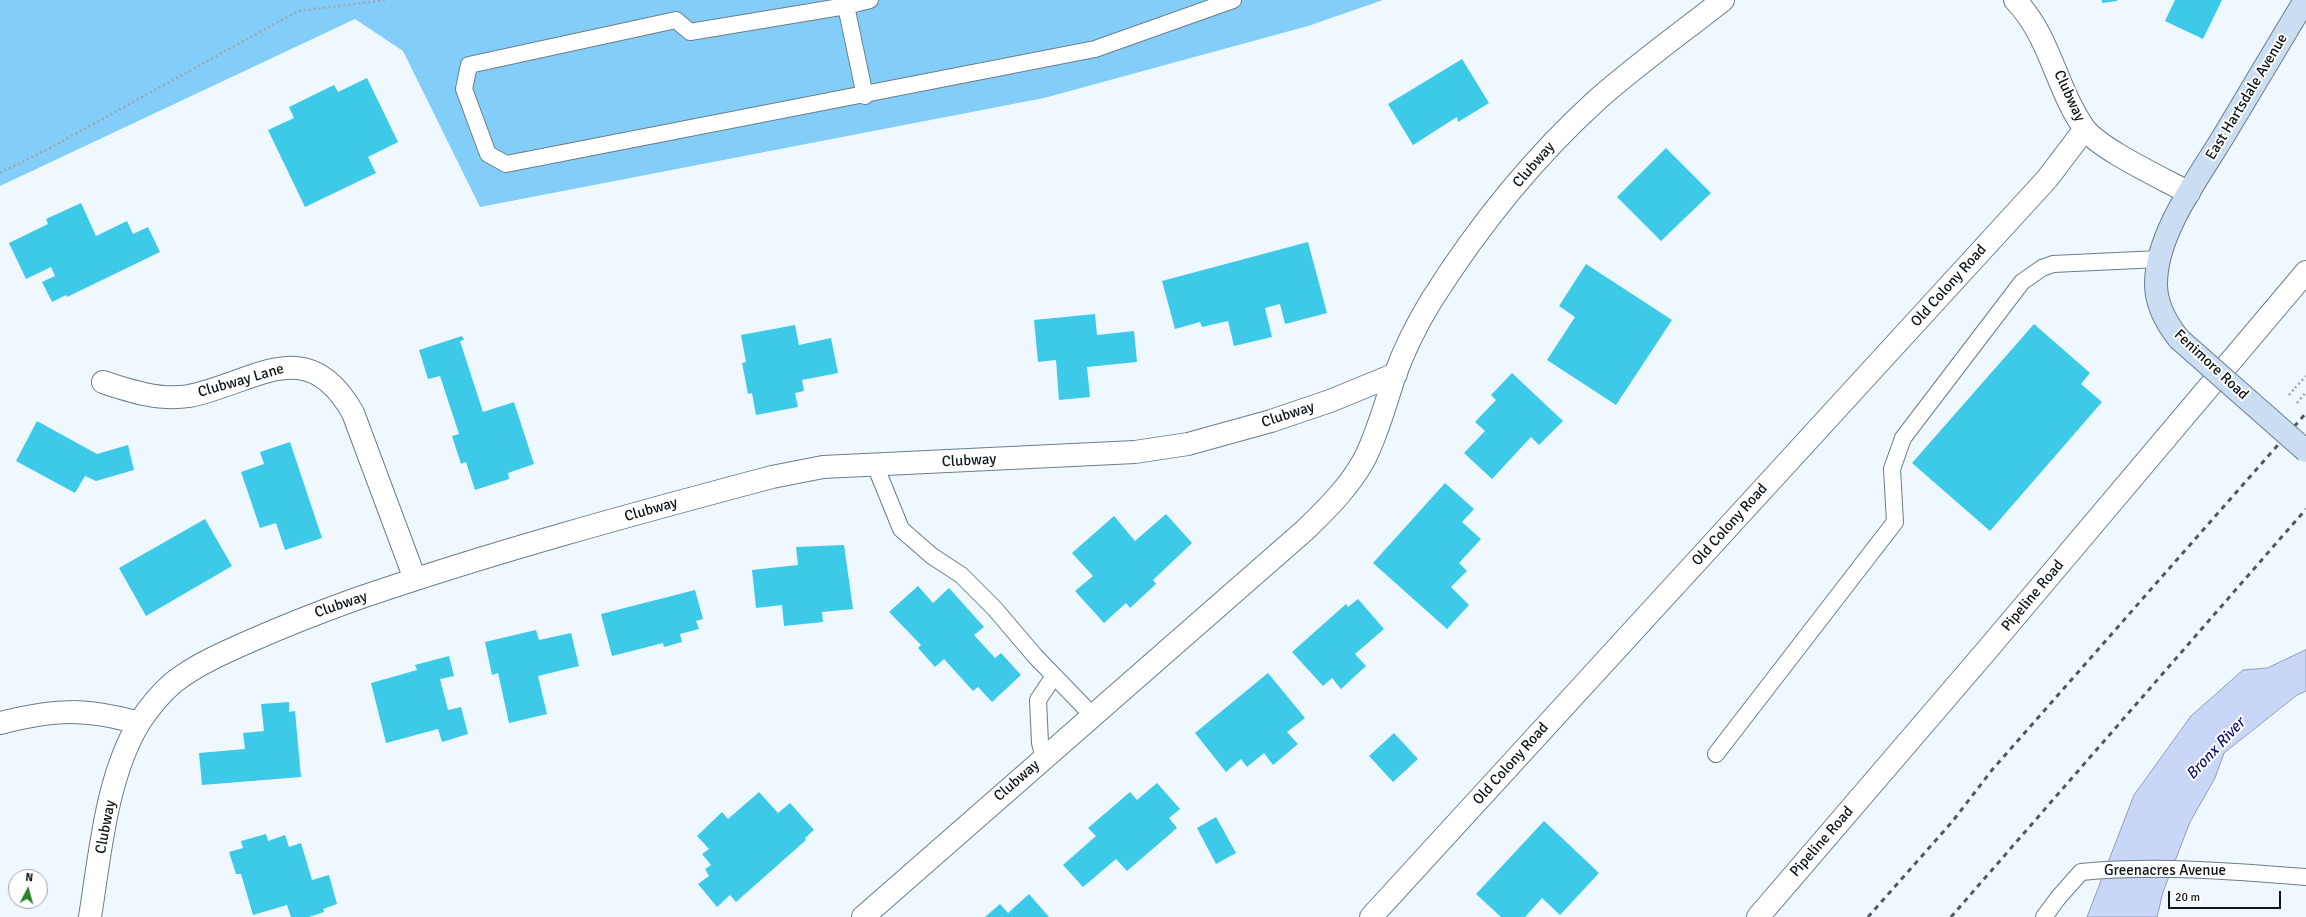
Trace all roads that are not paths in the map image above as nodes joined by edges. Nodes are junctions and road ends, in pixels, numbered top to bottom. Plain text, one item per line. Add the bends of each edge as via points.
1 (870, 0) edge
2 (1233, 0) edge
3 (1723, 0) edge
4 (2015, 0) edge
5 (2305, 0) edge
6 (846, 6) junction
7 (865, 96) junction
8 (2085, 129) junction
9 (2190, 193) junction
10 (2159, 259) junction
11 (2306, 272) edge
12 (1396, 374) junction
13 (103, 382) dead end
14 (2306, 451) edge
15 (875, 465) junction
16 (416, 579) junction
17 (1054, 676) junction
18 (1092, 716) junction
19 (0, 723) edge
20 (139, 723) junction
21 (1716, 754) dead end
22 (1044, 758) junction
23 (2306, 877) edge
24 (90, 917) edge
25 (863, 917) edge
26 (1371, 917) edge
27 (1758, 917) edge
28 (2044, 917) edge

1 - 6 lane
2 - 7 lane via 1095,49
3 - 12 street, Clubway via 1599,98 1563,132 1526,174 1490,217 1430,302
4 - 8 street, Clubway via 2035,27 2050,54 2073,109
5 - 9 main road, East Hartsdale Avenue
6 - 7 lane
6 - 7 lane via 690,32 676,20 468,65 464,89 488,154 506,164
8 - 9 street, Clubway via 2116,153
8 - 26 street, Old Colony Road via 2046,179
9 - 10 main road, Fenimore Road via 2172,225
10 - 14 main road, Fenimore Road, bridge via 2156,285 2159,302 2165,318 2179,339
10 - 21 lane via 2053,264 2042,268 2022,282 1903,438 1892,468 1896,522
11 - 27 street, Pipeline Road
12 - 15 street, Clubway via 1271,422 1188,444 1135,452
12 - 18 street, Clubway via 1378,430 1364,459 1352,480 1335,500 1304,531
13 - 16 street, Clubway Lane via 144,395 188,396 281,367 301,367 332,383 344,396 353,413
15 - 16 street, Clubway via 823,467 772,477
15 - 17 lane via 901,529 932,556 961,575
16 - 20 street, Clubway via 313,614 202,664 173,683
17 - 18 lane
17 - 22 lane via 1038,700 1040,743
18 - 22 street, Clubway
19 - 20 street via 55,712 85,711
20 - 24 street, Clubway via 125,752 114,785
22 - 25 street, Clubway
23 - 28 lane, Greenacres Avenue via 2179,868 2122,868 2081,872

